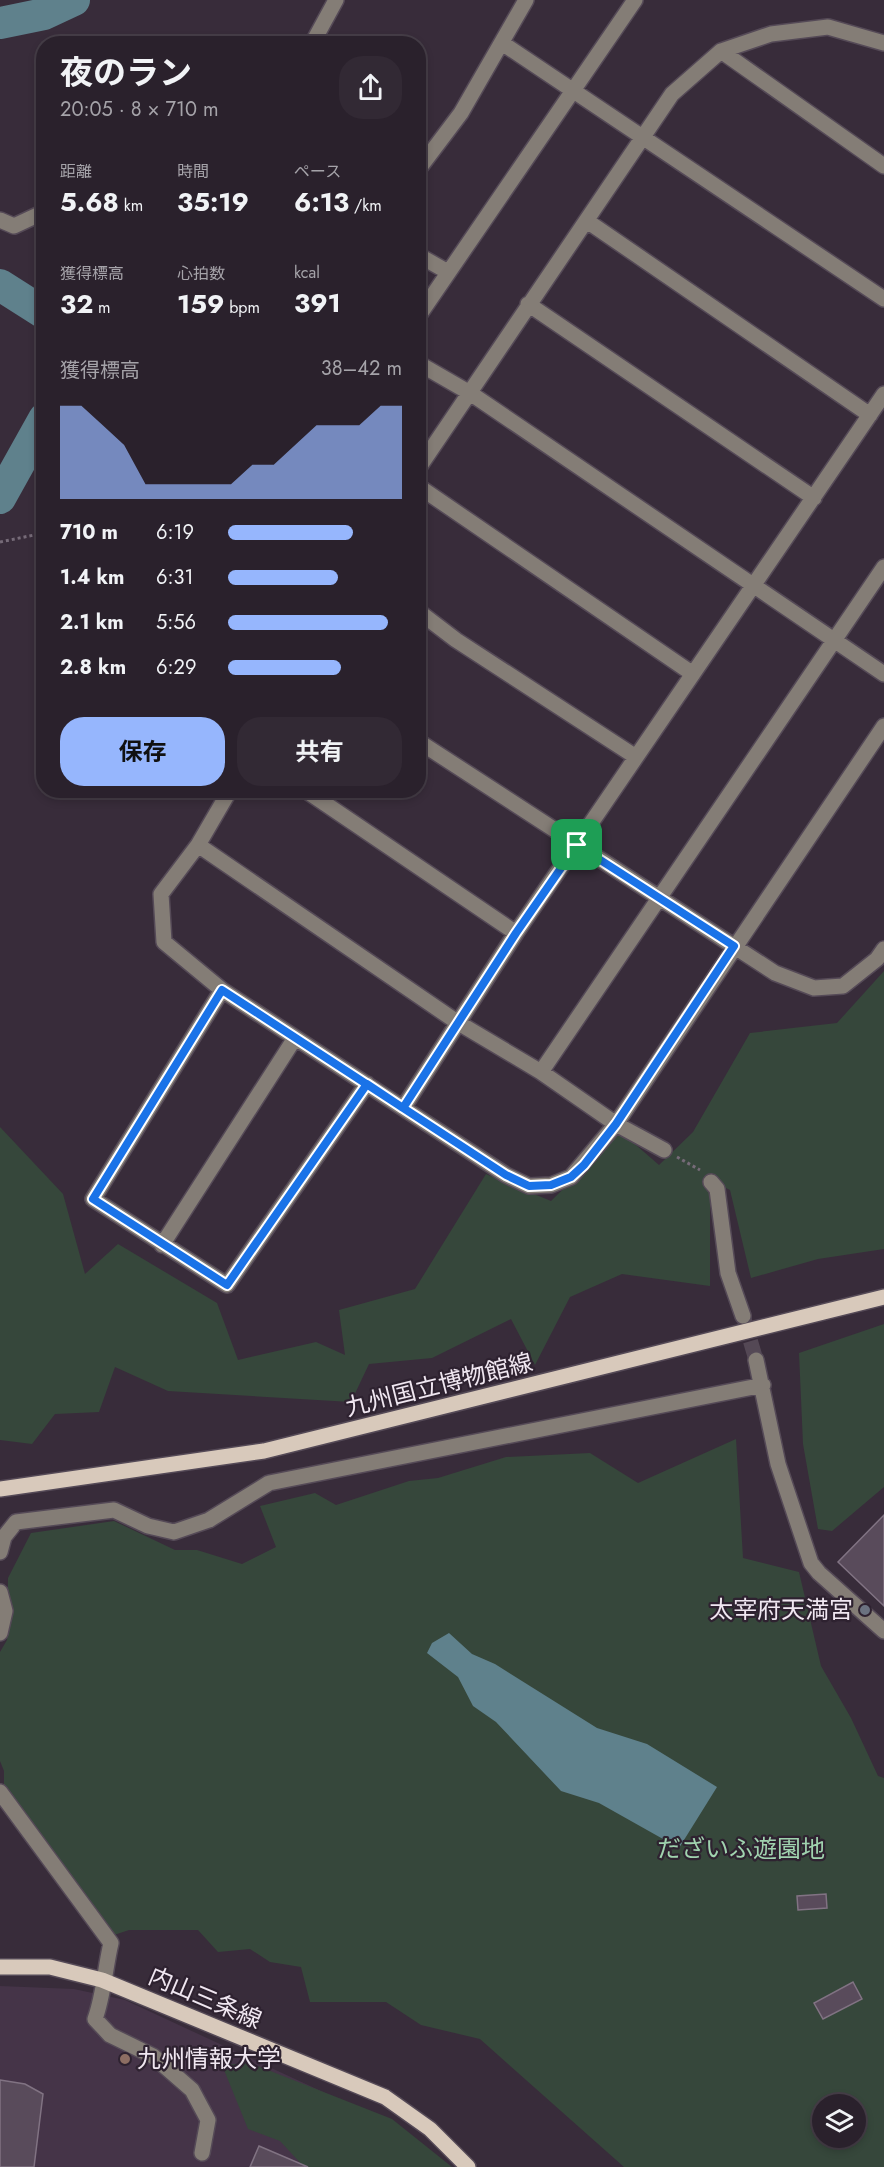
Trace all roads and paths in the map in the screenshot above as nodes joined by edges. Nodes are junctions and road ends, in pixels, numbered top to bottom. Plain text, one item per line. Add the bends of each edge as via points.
1 (336, 0) edge
2 (526, 0) edge
3 (635, 0) edge
4 (316, 36) edge
5 (502, 43) junction
6 (884, 43) edge
7 (721, 51) junction
8 (571, 90) junction
9 (641, 137) junction
10 (426, 159) edge
11 (884, 166) edge
12 (36, 216) edge
13 (0, 220) edge
14 (587, 221) junction
15 (426, 260) edge
16 (448, 272) junction
17 (884, 299) edge
18 (528, 304) junction
19 (426, 305) edge
20 (426, 368) edge
21 (470, 393) junction
22 (884, 394) edge
23 (870, 415) junction
24 (426, 457) edge
25 (426, 491) edge
26 (814, 498) junction
27 (36, 534) edge
28 (0, 542) edge
29 (884, 567) edge
30 (753, 584) junction
31 (426, 618) edge
32 (835, 640) junction
33 (693, 674) junction
34 (884, 674) edge
35 (884, 726) edge
36 (426, 746) edge
37 (636, 757) junction
38 (225, 798) edge
39 (317, 798) edge
40 (198, 845) junction
41 (577, 845) junction
42 (658, 897) junction
43 (516, 933) junction
44 (734, 946) junction
45 (884, 950) edge
46 (222, 990) junction
47 (457, 1022) junction
48 (296, 1038) junction
49 (541, 1072) junction
50 (367, 1084) junction
51 (403, 1108) junction
52 (616, 1124) junction
53 (664, 1150) joint
54 (711, 1182) joint
55 (162, 1245) junction
56 (884, 1297) edge
57 (743, 1316) tunnel mouth
58 (756, 1360) tunnel mouth
59 (763, 1385) junction
60 (0, 1489) edge
61 (0, 1552) edge
62 (0, 1592) edge
63 (884, 1631) edge
64 (0, 1633) edge
65 (0, 1792) edge
66 (0, 1967) edge
67 (102, 1980) junction
68 (202, 2153) dead end
69 (468, 2167) edge

1 - 4 street
2 - 5 street
3 - 8 street
5 - 8 street
5 - 10 street via 461,113
6 - 7 street via 828,27 771,34
7 - 9 street via 672,94
7 - 11 street
8 - 9 street
8 - 16 street
9 - 14 street
9 - 17 street
12 - 13 street via 14,226
14 - 18 street
14 - 23 street
15 - 16 street
16 - 19 street
18 - 21 street
18 - 26 street
20 - 21 street
21 - 24 street
21 - 30 street
22 - 23 street
23 - 26 street
25 - 33 street
26 - 30 street
27 - 28 path
29 - 32 street
30 - 32 street
30 - 33 street
31 - 37 street
32 - 34 street
32 - 42 street
33 - 37 street
35 - 44 street
36 - 41 street
37 - 41 street
38 - 40 street
39 - 43 street
40 - 46 street via 161,894 164,942
40 - 47 street
41 - 42 street
41 - 43 street
42 - 44 street
42 - 49 street
43 - 47 street
44 - 45 street via 775,973 814,988 843,986
44 - 52 street
46 - 48 street
46 - 55 street via 93,1199
47 - 49 street
47 - 51 street
48 - 50 street
48 - 55 street
49 - 52 street
50 - 51 street
50 - 55 street via 227,1285
51 - 52 street via 529,1186 551,1185 571,1177
52 - 53 street
53 - 54 path via 703,1172
54 - 57 street via 717,1190 728,1273
56 - 60 main road, 九州国立博物館線 via 264,1451
58 - 59 street
59 - 61 street via 269,1483 209,1520 174,1532 148,1526 114,1510 16,1522 4,1538
59 - 63 street via 778,1464 811,1563
62 - 64 street via 5,1611
65 - 67 street via 111,1943
66 - 67 main road, 内山三条線 via 50,1967
67 - 68 street via 102,2000 95,2019 110,2035 153,2056 192,2090 208,2120
67 - 69 main road, 内山三条線 via 385,2097 430,2129

